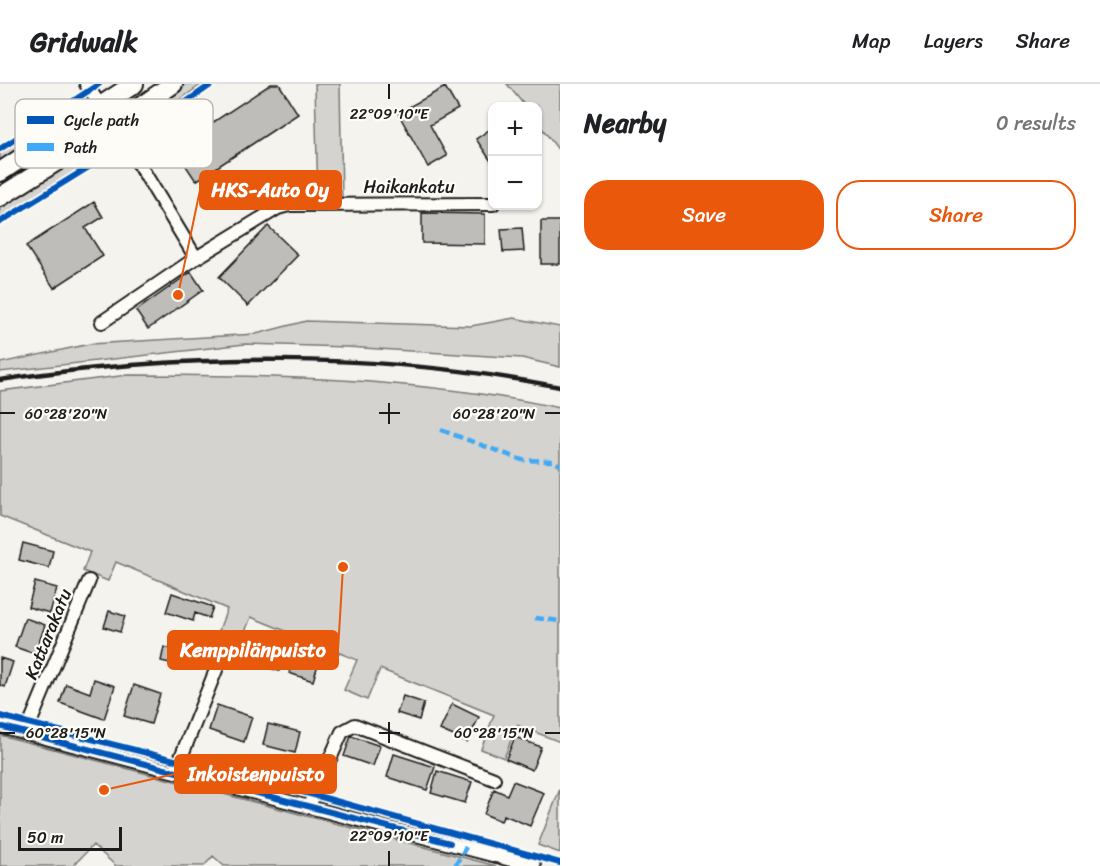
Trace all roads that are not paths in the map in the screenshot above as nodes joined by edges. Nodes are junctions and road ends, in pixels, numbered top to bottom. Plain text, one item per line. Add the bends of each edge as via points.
1 (86, 84) edge
2 (134, 84) edge
3 (172, 84) edge
4 (96, 99) edge
5 (112, 99) edge
6 (151, 99) edge
7 (15, 162) edge
8 (46, 168) edge
9 (139, 168) edge
10 (0, 172) edge
11 (0, 197) edge
12 (488, 204) edge
13 (196, 258) junction
14 (102, 322) dead end
15 (89, 581) dead end
16 (228, 640) dead end
17 (0, 726) edge
18 (26, 733) junction
19 (175, 772) junction
20 (494, 779) dead end
21 (309, 806) junction
22 (534, 866) edge

1 - 4 street
2 - 5 main road
3 - 6 main road
7 - 10 main road
8 - 11 main road
9 - 13 street
12 - 13 street, Haikankatu via 289,205
13 - 14 street, Haikankatu
15 - 18 street, Kattarakatu
16 - 19 street
17 - 18 street
18 - 19 street
19 - 21 street
20 - 21 street via 355,725 342,732
21 - 22 street

